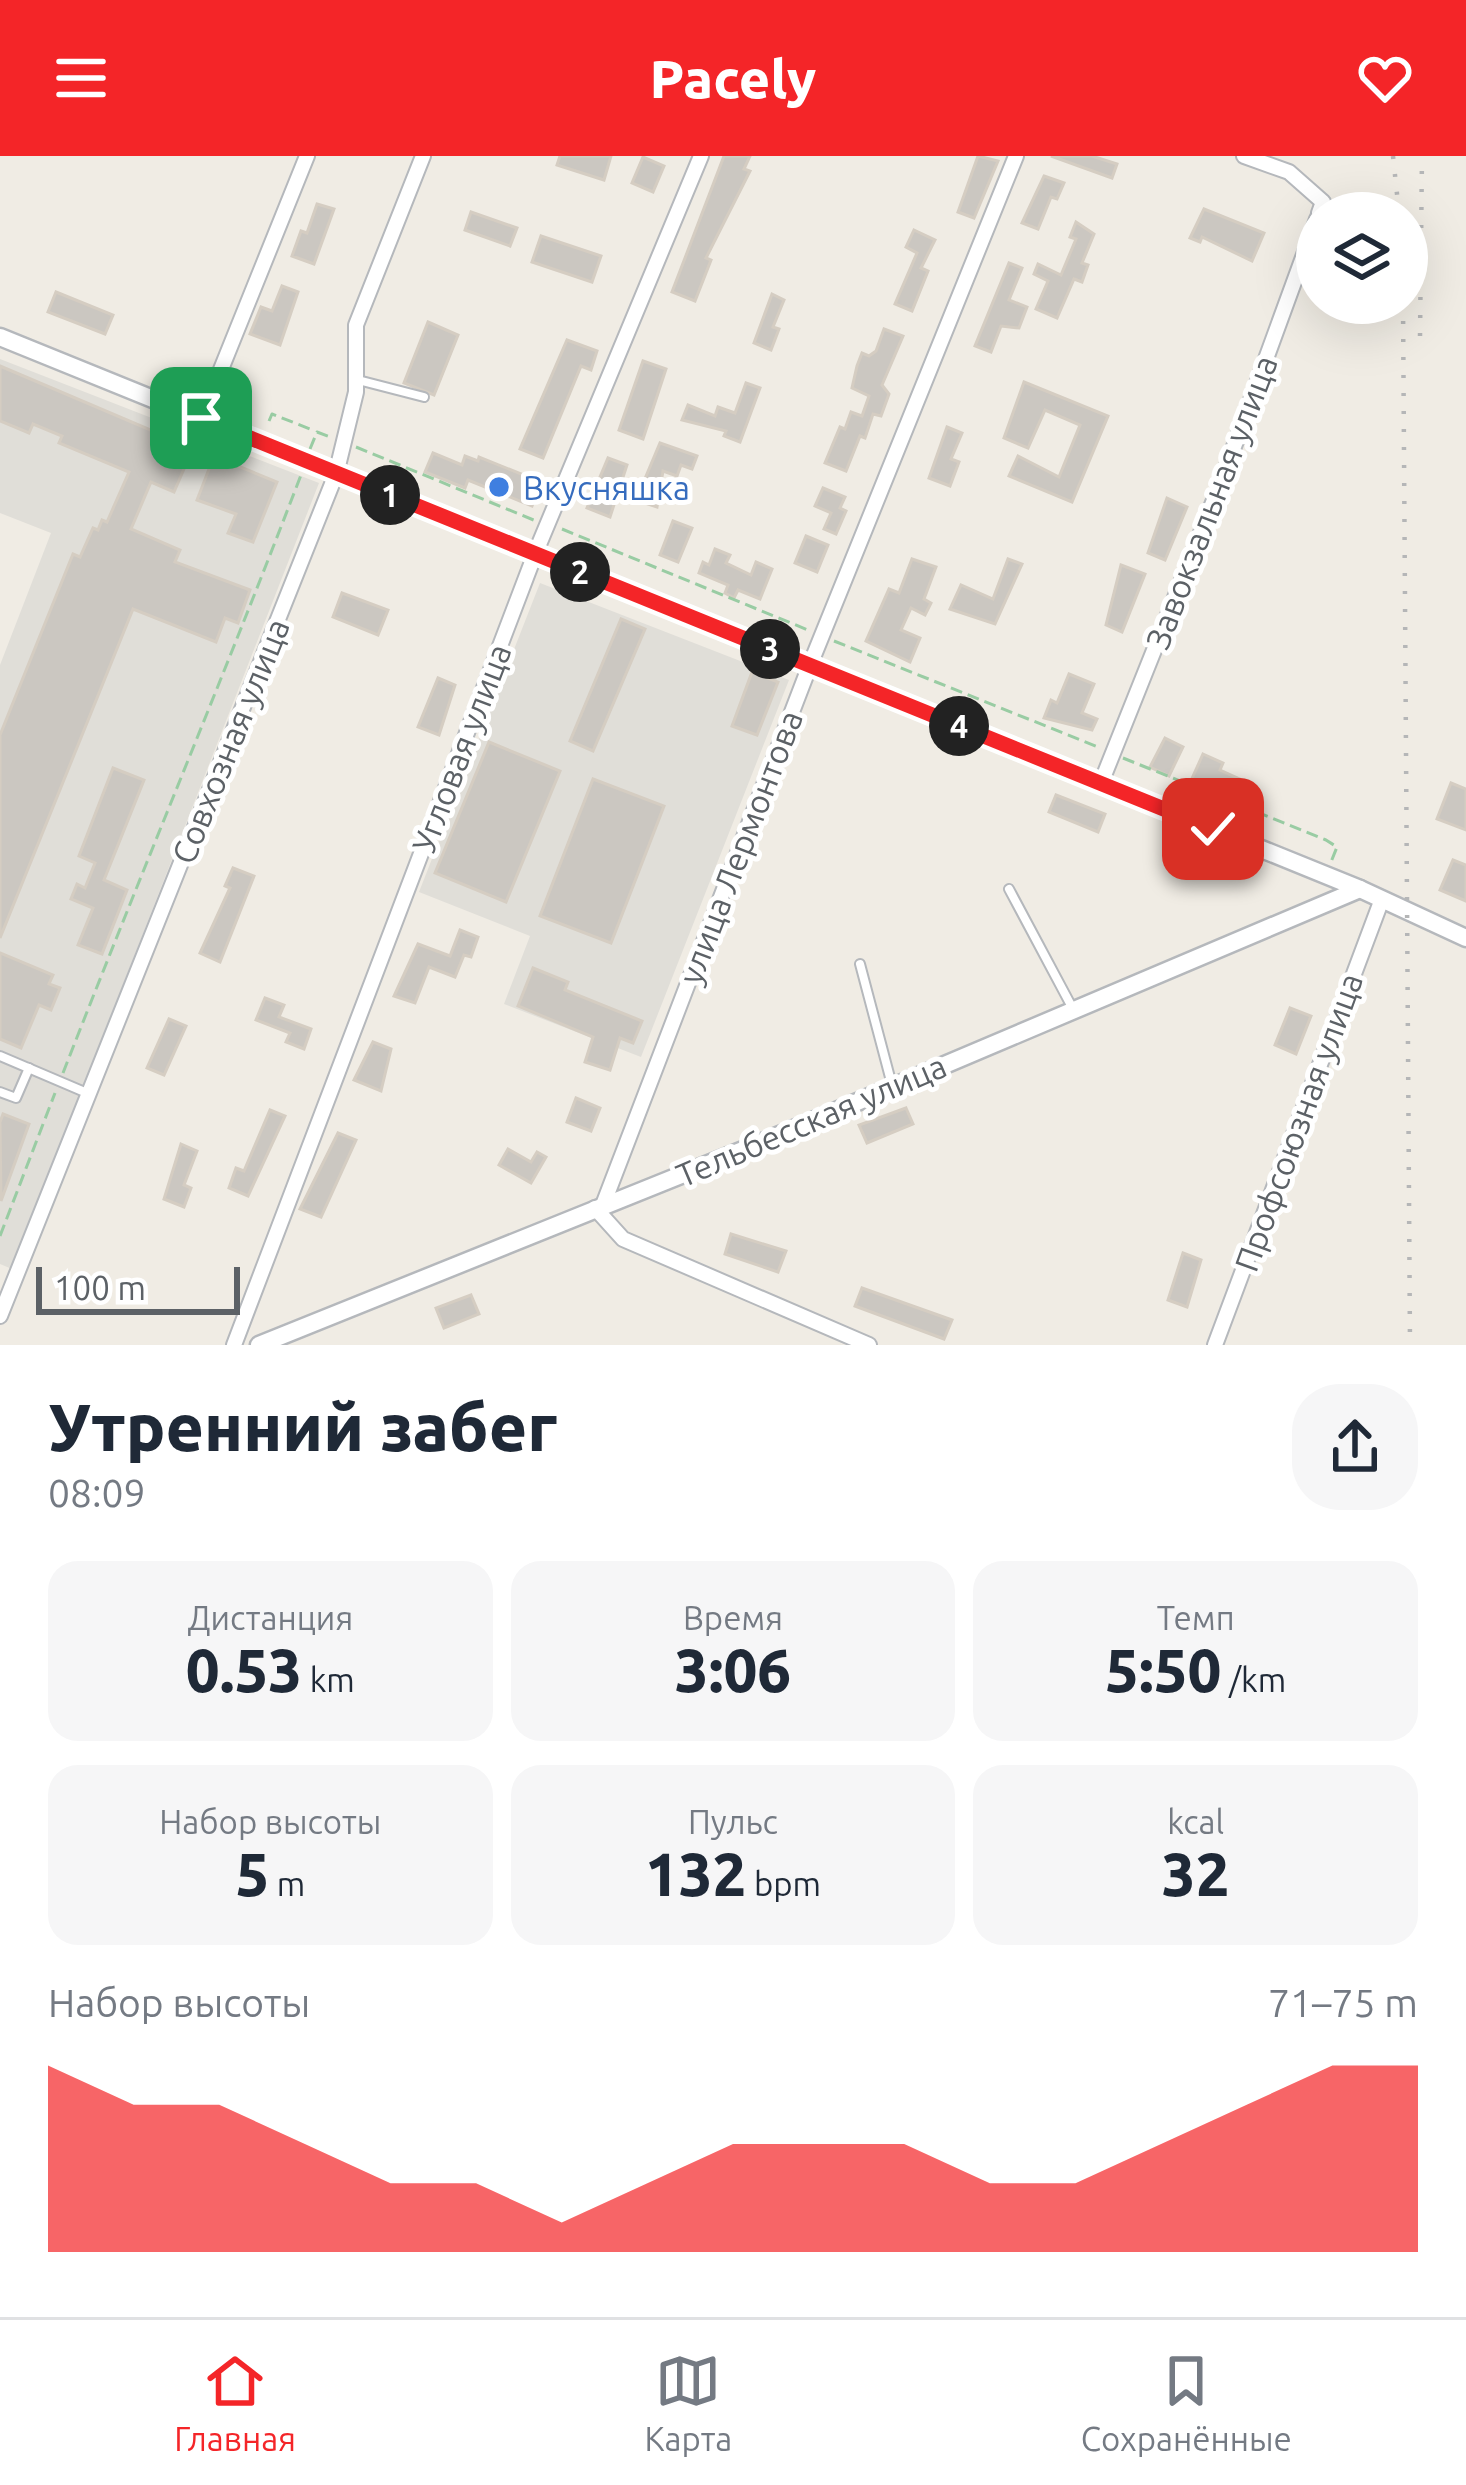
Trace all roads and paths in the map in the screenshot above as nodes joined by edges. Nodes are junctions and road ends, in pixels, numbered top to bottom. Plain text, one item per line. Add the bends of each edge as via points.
1 (307, 156) edge
2 (423, 156) edge
3 (701, 156) edge
4 (1016, 156) edge
5 (1244, 156) edge
6 (1304, 192) edge
7 (1296, 278) edge
8 (0, 337) edge
9 (356, 380) junction
10 (424, 397) dead end
11 (201, 418) junction
12 (269, 422) dead end
13 (317, 432) junction
14 (344, 442) junction
15 (306, 461) junction
16 (336, 473) junction
17 (548, 523) junction
18 (535, 554) junction
19 (822, 636) junction
20 (810, 665) junction
21 (1113, 753) junction
22 (1101, 783) junction
23 (1326, 875) junction
24 (1009, 889) dead end
25 (1360, 889) junction
26 (1382, 899) junction
27 (1466, 938) edge
28 (860, 964) dead end
29 (1074, 1010) junction
30 (0, 1056) edge
31 (28, 1068) junction
32 (60, 1082) junction
33 (892, 1087) junction
34 (0, 1092) edge
35 (89, 1094) junction
36 (599, 1207) junction
37 (0, 1236) edge
38 (0, 1316) edge
39 (234, 1345) edge
40 (260, 1345) edge
41 (869, 1345) edge
42 (1215, 1345) edge

1 - 11 street
2 - 9 street, Совхозная улица via 356,325
3 - 17 street, Угловая улица
4 - 19 street, улица Лермонтова
5 - 6 street via 1289,172
7 - 21 street, Завокзальная улица
8 - 11 street
9 - 10 lane
9 - 14 street, Совхозная улица
11 - 15 street
12 - 13 path via 272,414
13 - 14 path
13 - 15 path
14 - 16 street, Совхозная улица
14 - 17 path
15 - 16 street
15 - 32 path
16 - 18 street
16 - 35 street, Совхозная улица
17 - 18 street, Угловая улица
17 - 19 path
18 - 20 street
18 - 39 street, Угловая улица
19 - 20 street, улица Лермонтова
19 - 21 path
20 - 22 street
20 - 36 street, улица Лермонтова
21 - 22 street, Завокзальная улица
21 - 23 path via 1326,840 1337,848
22 - 23 street
23 - 25 street
24 - 29 lane
25 - 26 street
25 - 29 street, Тельбесская улица
26 - 27 street
26 - 42 street, Профсоюзная улица
28 - 33 lane
29 - 33 street, Тельбесская улица
30 - 31 lane
31 - 32 lane
31 - 34 lane via 16,1098
32 - 35 lane
32 - 37 path
33 - 36 street, Тельбесская улица
35 - 38 street, Совхозная улица
36 - 40 street, Тельбесская улица
36 - 41 street via 623,1240

